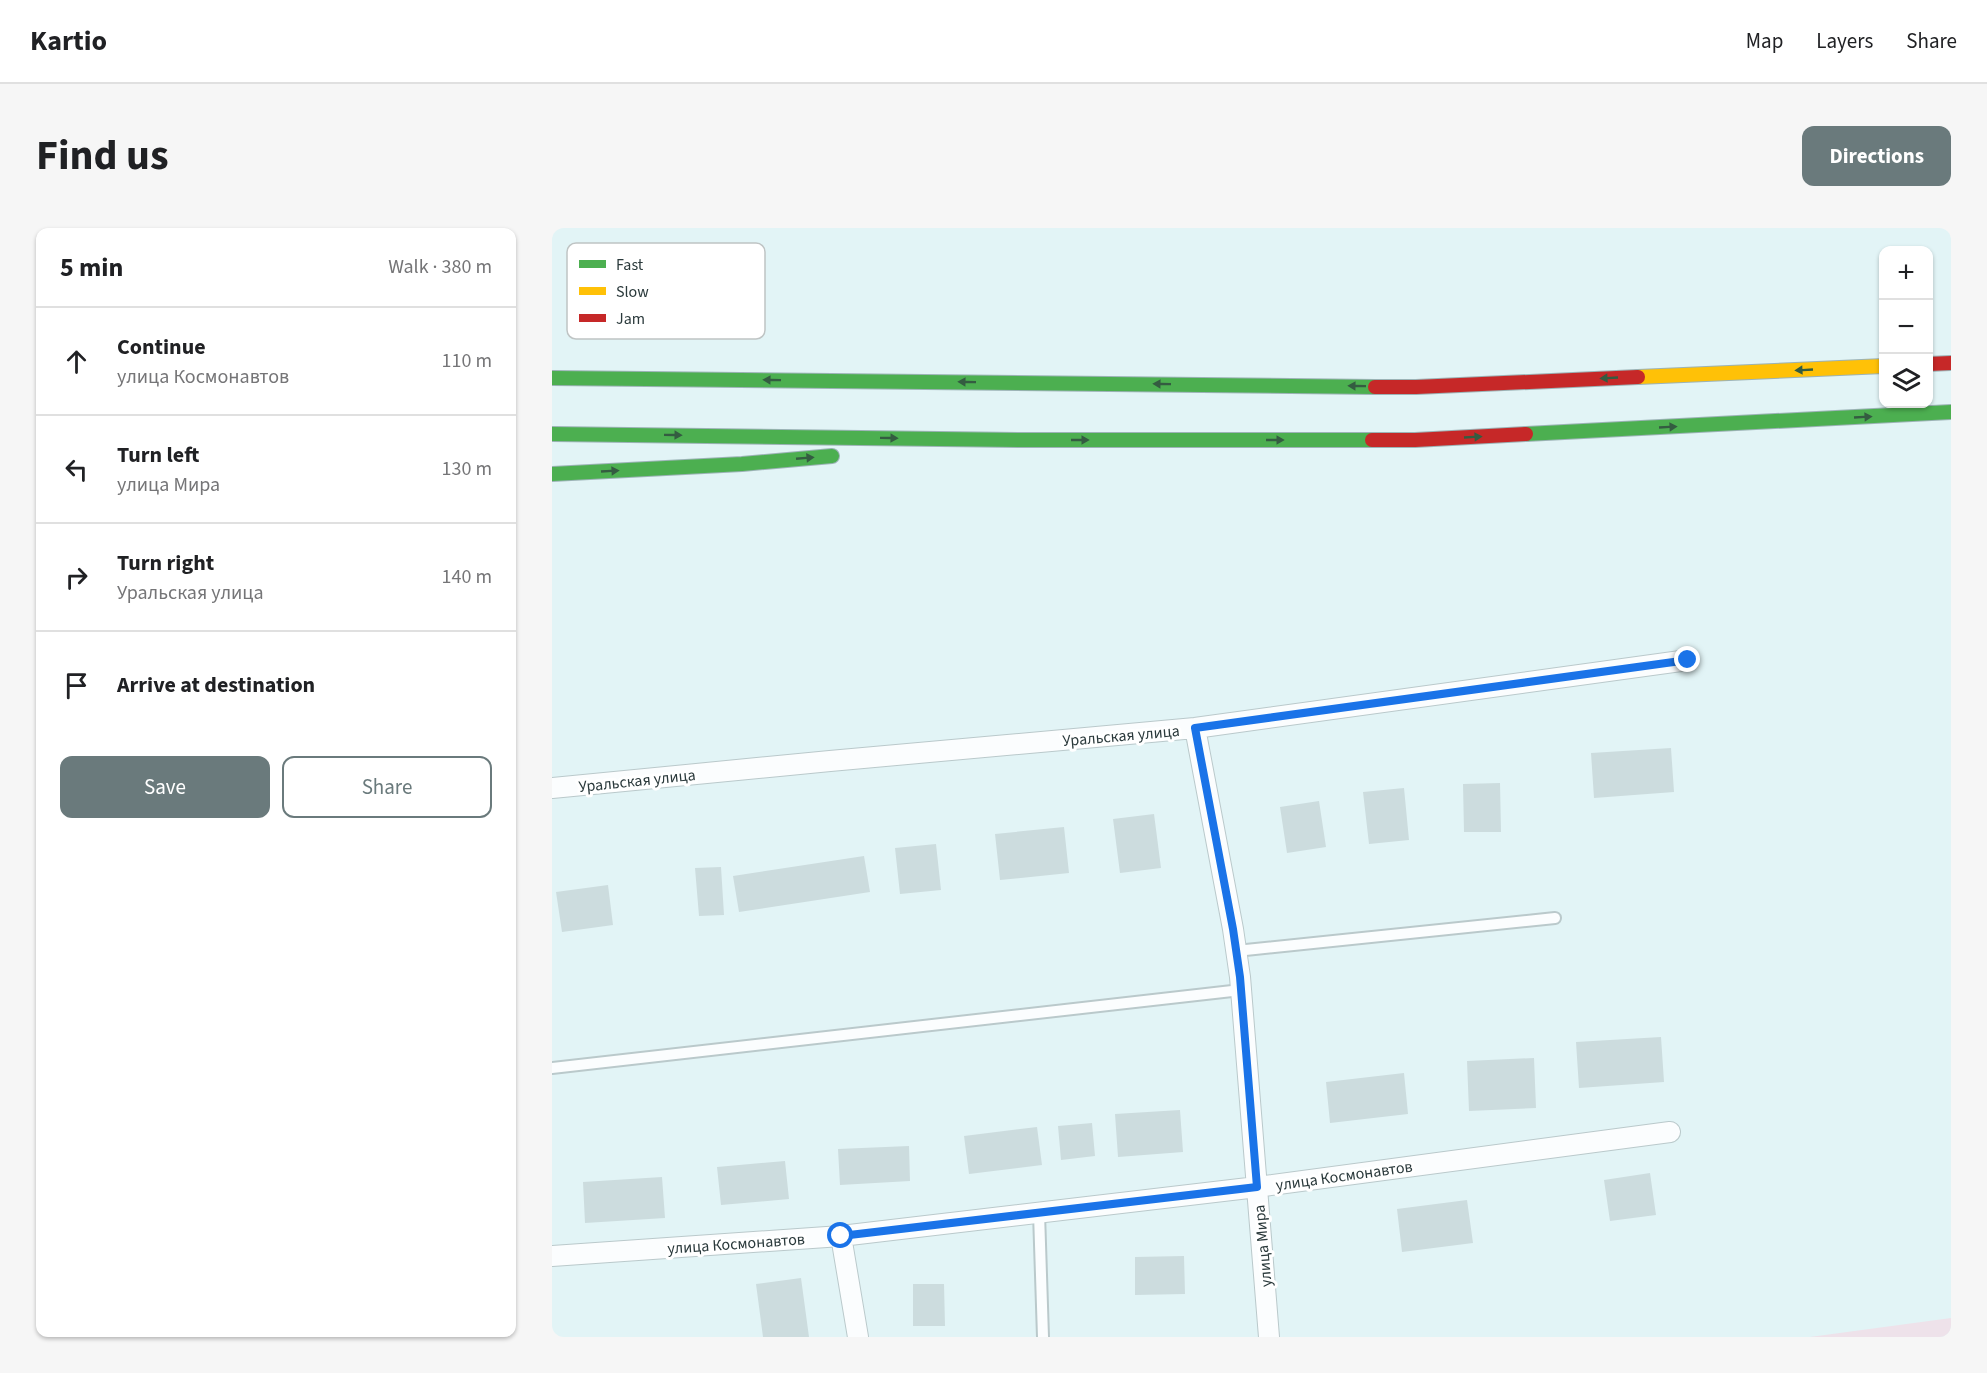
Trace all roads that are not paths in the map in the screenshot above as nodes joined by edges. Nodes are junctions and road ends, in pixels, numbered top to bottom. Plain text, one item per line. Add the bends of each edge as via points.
1 (1951, 363) edge
2 (1933, 364) edge
3 (1879, 366) edge
4 (552, 378) edge
5 (1951, 412) edge
6 (552, 434) edge
7 (1022, 440) junction
8 (882, 452) dead end
9 (847, 455) dead end
10 (552, 474) edge
11 (1688, 660) dead end
12 (1195, 728) junction
13 (552, 788) edge
14 (1555, 918) dead end
15 (1236, 951) junction
16 (1241, 990) junction
17 (552, 1068) edge
18 (1670, 1132) dead end
19 (1257, 1187) junction
20 (1039, 1213) junction
21 (841, 1236) junction
22 (552, 1256) edge
23 (858, 1337) edge
24 (1043, 1337) edge
25 (1269, 1337) edge

1 - 2 highway
3 -> 4 highway via 1416,387
7 -> 5 highway via 1415,440
6 -> 7 highway
7 - 8 highway
10 -> 9 highway
11 - 12 street, Уральская улица
12 - 13 street, Уральская улица
12 - 15 street, улица Мира
14 - 15 lane
15 - 16 street, улица Мира
16 - 17 lane
16 - 19 street, улица Мира
18 - 19 street, улица Космонавтов
19 - 20 street, улица Космонавтов
19 - 25 street, улица Мира
20 - 21 street, улица Космонавтов
20 - 24 lane
21 - 22 street, улица Космонавтов
21 - 23 street

